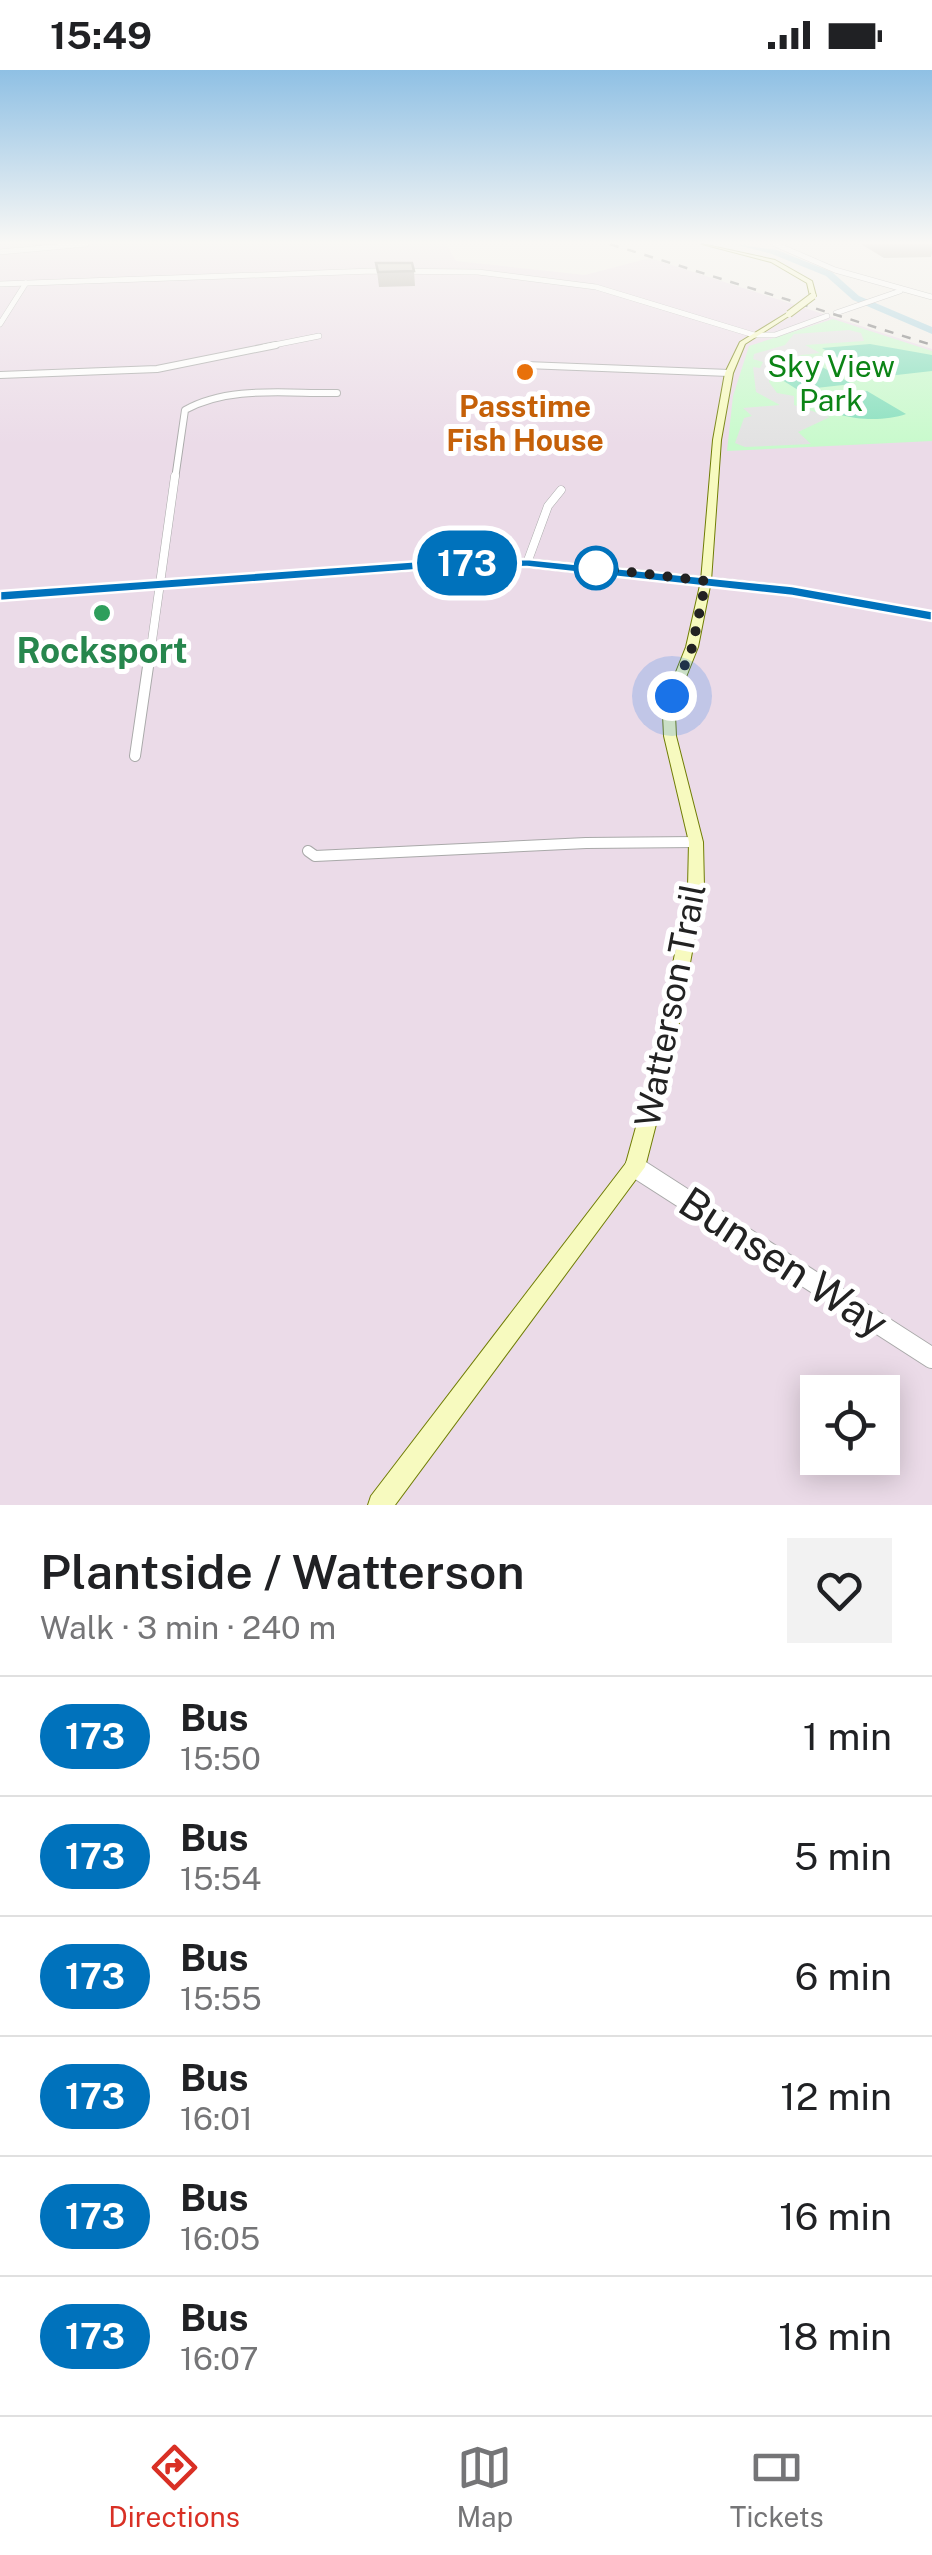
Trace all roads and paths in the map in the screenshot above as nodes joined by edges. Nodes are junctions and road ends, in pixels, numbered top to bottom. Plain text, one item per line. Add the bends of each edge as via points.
1 (678, 311) edge
2 (793, 311) edge
3 (840, 311) edge
4 (836, 312) dead end
5 (789, 314) joint
6 (827, 316) dead end
7 (754, 335) junction
8 (320, 336) dead end
9 (526, 366) dead end
10 (729, 373) junction
11 (0, 375) edge
12 (338, 393) dead end
13 (561, 490) dead end
14 (527, 563) junction
15 (706, 581) junction
16 (158, 585) junction
17 (0, 596) edge
18 (932, 616) edge
19 (135, 756) dead end
20 (696, 842) junction
21 (308, 851) dead end
22 (635, 1167) junction
23 (932, 1358) edge
24 (380, 1505) edge

1 - 7 street
2 - 5 main road, Watterson Trail, bridge
3 - 4 street
5 - 7 main road, Watterson Trail
6 - 7 street via 775,335
7 - 10 main road, Watterson Trail via 738,346
8 - 11 street via 157,369
9 - 10 street
10 - 15 main road, Watterson Trail
12 - 16 street via 217,398 187,407
13 - 14 street via 548,506
14 - 15 street
14 - 16 street
15 - 18 street
15 - 20 main road, Watterson Trail via 668,715
16 - 17 street
16 - 19 street
20 - 21 street via 315,856
20 - 22 main road, Watterson Trail via 696,887
22 - 23 street, Bunsen Way
22 - 24 main road, Watterson Trail

